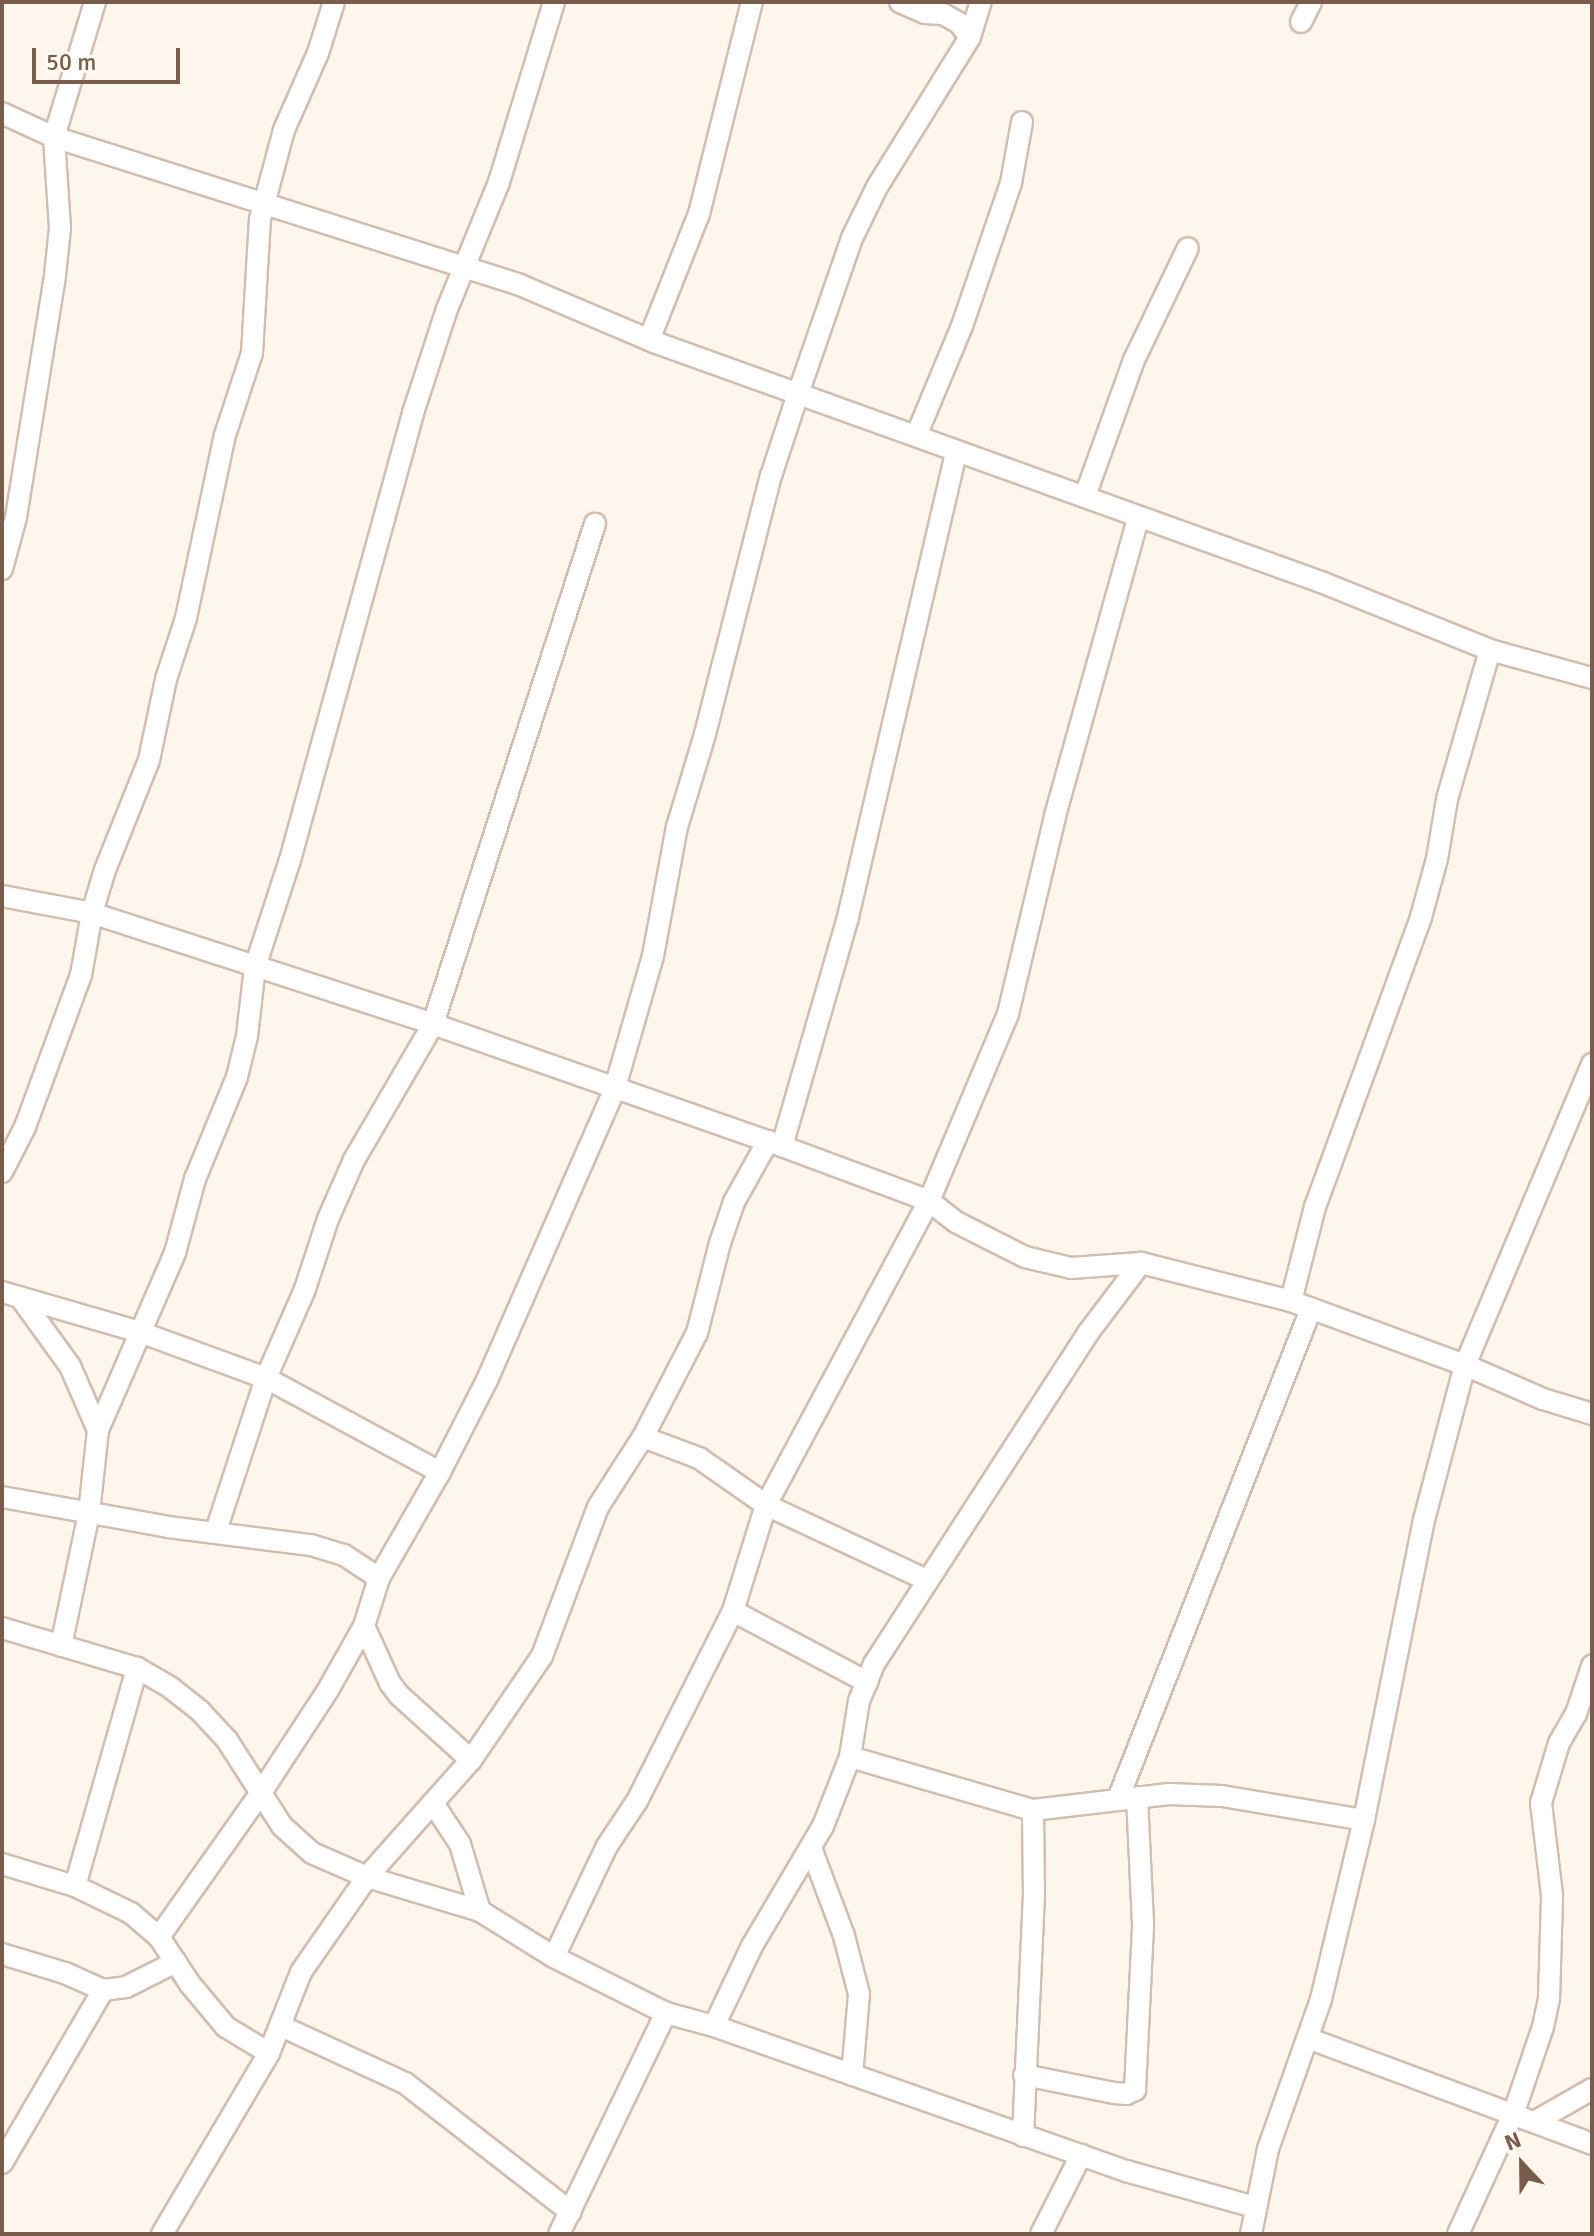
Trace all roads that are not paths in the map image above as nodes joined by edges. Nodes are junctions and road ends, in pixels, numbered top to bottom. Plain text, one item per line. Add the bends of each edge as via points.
1 (95, 2) edge
2 (334, 2) edge
3 (554, 2) edge
4 (752, 2) edge
5 (900, 2) edge
6 (981, 2) edge
7 (1311, 2) edge
8 (1301, 22) dead end
9 (970, 37) junction
10 (2, 113) edge
11 (1022, 122) dead end
12 (54, 137) junction
13 (265, 202) junction
14 (1188, 248) dead end
15 (463, 270) junction
16 (649, 340) junction
17 (799, 391) junction
18 (916, 436) junction
19 (956, 452) junction
20 (1085, 496) junction
21 (1138, 518) junction
22 (595, 524) dead end
23 (2, 569) edge
24 (1490, 650) junction
25 (1592, 678) edge
26 (2, 896) edge
27 (92, 913) junction
28 (255, 967) junction
29 (433, 1024) junction
30 (1592, 1064) edge
31 (614, 1091) junction
32 (775, 1144) junction
33 (2, 1172) edge
34 (929, 1201) junction
35 (1141, 1263) junction
36 (11, 1295) edge
37 (1291, 1301) junction
38 (1311, 1309) junction
39 (140, 1332) junction
40 (1465, 1365) junction
41 (266, 1378) junction
42 (1592, 1414) edge
43 (98, 1430) junction
44 (643, 1437) junction
45 (440, 1472) junction
46 (2, 1497) edge
47 (766, 1505) junction
48 (89, 1513) junction
49 (216, 1531) junction
50 (379, 1578) junction
51 (927, 1580) junction
52 (733, 1611) junction
53 (364, 1626) junction
54 (2, 1630) edge
55 (61, 1646) junction
56 (1592, 1666) edge
57 (137, 1668) junction
58 (867, 1682) junction
59 (850, 1757) junction
60 (471, 1760) junction
61 (260, 1794) junction
62 (1127, 1798) junction
63 (433, 1803) junction
64 (1033, 1810) junction
65 (1364, 1820) junction
66 (811, 1848) junction
67 (2, 1864) edge
68 (367, 1877) junction
69 (75, 1886) junction
70 (480, 1911) junction
71 (159, 1937) junction
72 (2, 1954) edge
73 (554, 1957) junction
74 (176, 1962) junction
75 (103, 1990) junction
76 (666, 2013) junction
77 (281, 2026) junction
78 (714, 2026) junction
79 (1310, 2039) junction
80 (269, 2053) junction
81 (852, 2075) junction
82 (1024, 2075) junction
83 (1592, 2089) edge
84 (1514, 2112) junction
85 (1536, 2121) junction
86 (1023, 2136) junction
87 (1592, 2144) edge
88 (1081, 2155) junction
89 (2, 2163) edge
90 (1254, 2207) junction
91 (571, 2212) junction
92 (162, 2234) edge
93 (559, 2234) edge
94 (1041, 2234) edge
95 (1251, 2234) edge
96 (1458, 2234) edge

1 - 12 street
2 - 13 street via 284,130
3 - 15 street via 499,182
4 - 16 street via 699,214
5 - 9 street via 943,14
6 - 9 street
7 - 8 street
9 - 17 street via 864,212
10 - 12 street
11 - 18 street via 1011,183 962,326
12 - 13 street
12 - 23 street via 60,228 55,275 16,517
13 - 15 street
13 - 27 street via 255,268 252,353 225,435 149,760
14 - 20 street via 1134,360
15 - 16 street via 520,285
15 - 28 street via 413,413 290,860
16 - 17 street
17 - 18 street
17 - 31 street via 771,476 677,827 653,956
18 - 19 street
19 - 20 street
19 - 32 street via 848,917
20 - 21 street
21 - 24 street via 1321,582
21 - 34 street via 1055,816 1008,1014
22 - 29 street
24 - 25 street
24 - 37 street via 1447,799 1421,917 1315,1207
26 - 27 street
27 - 28 street
27 - 33 street via 81,975 25,1127
28 - 29 street
28 - 39 street via 237,1077 195,1179 175,1253
29 - 31 street
29 - 41 street via 354,1160
30 - 40 street
31 - 32 street
31 - 45 street via 487,1380
32 - 34 street
32 - 44 street via 734,1202 697,1333
34 - 35 street via 956,1222 1025,1257 1071,1268
34 - 47 street
35 - 37 street
35 - 51 street via 1088,1333
36 - 39 street
36 - 43 street via 70,1366
37 - 38 street
38 - 40 street
38 - 62 street
39 - 41 street
39 - 43 street
40 - 42 street
40 - 65 street via 1424,1520
41 - 45 street
41 - 49 street
43 - 48 street
44 - 47 street via 699,1458
44 - 60 street via 587,1532 542,1656
45 - 50 street
46 - 48 street
47 - 51 street
47 - 52 street
48 - 49 street
48 - 55 street
49 - 50 street via 311,1545 344,1555
50 - 53 street
51 - 58 street
52 - 58 street
52 - 73 street
53 - 60 street via 390,1683
53 - 61 street
54 - 55 street
55 - 57 street
56 - 84 street via 1576,1714 1559,1743 1541,1803 1552,1895 1549,1999
57 - 61 street via 200,1711 227,1740
57 - 69 street
58 - 59 street
59 - 64 street
59 - 66 street
60 - 63 street
61 - 68 street via 312,1853
61 - 71 street
62 - 64 street
62 - 65 street via 1222,1796
62 - 82 street via 1143,1924 1135,2090 1114,2093
63 - 68 street
63 - 70 street via 460,1844
64 - 82 street
65 - 79 street
66 - 78 street via 752,1946
66 - 81 street via 859,1994
67 - 69 street
68 - 70 street
68 - 77 street via 301,1972
69 - 71 street via 131,1913
70 - 73 street
71 - 74 street
72 - 75 street
73 - 76 street
74 - 75 street via 126,1987
74 - 80 street via 226,2027
75 - 89 street
76 - 78 street
76 - 91 street
77 - 80 street
77 - 91 street via 405,2083
78 - 81 street
79 - 84 street
79 - 90 street via 1268,2149
80 - 92 street
81 - 86 street
82 - 86 street
83 - 85 street
84 - 85 street
84 - 96 street
85 - 87 street
86 - 88 street
88 - 90 street
88 - 94 street
90 - 95 street
91 - 93 street

